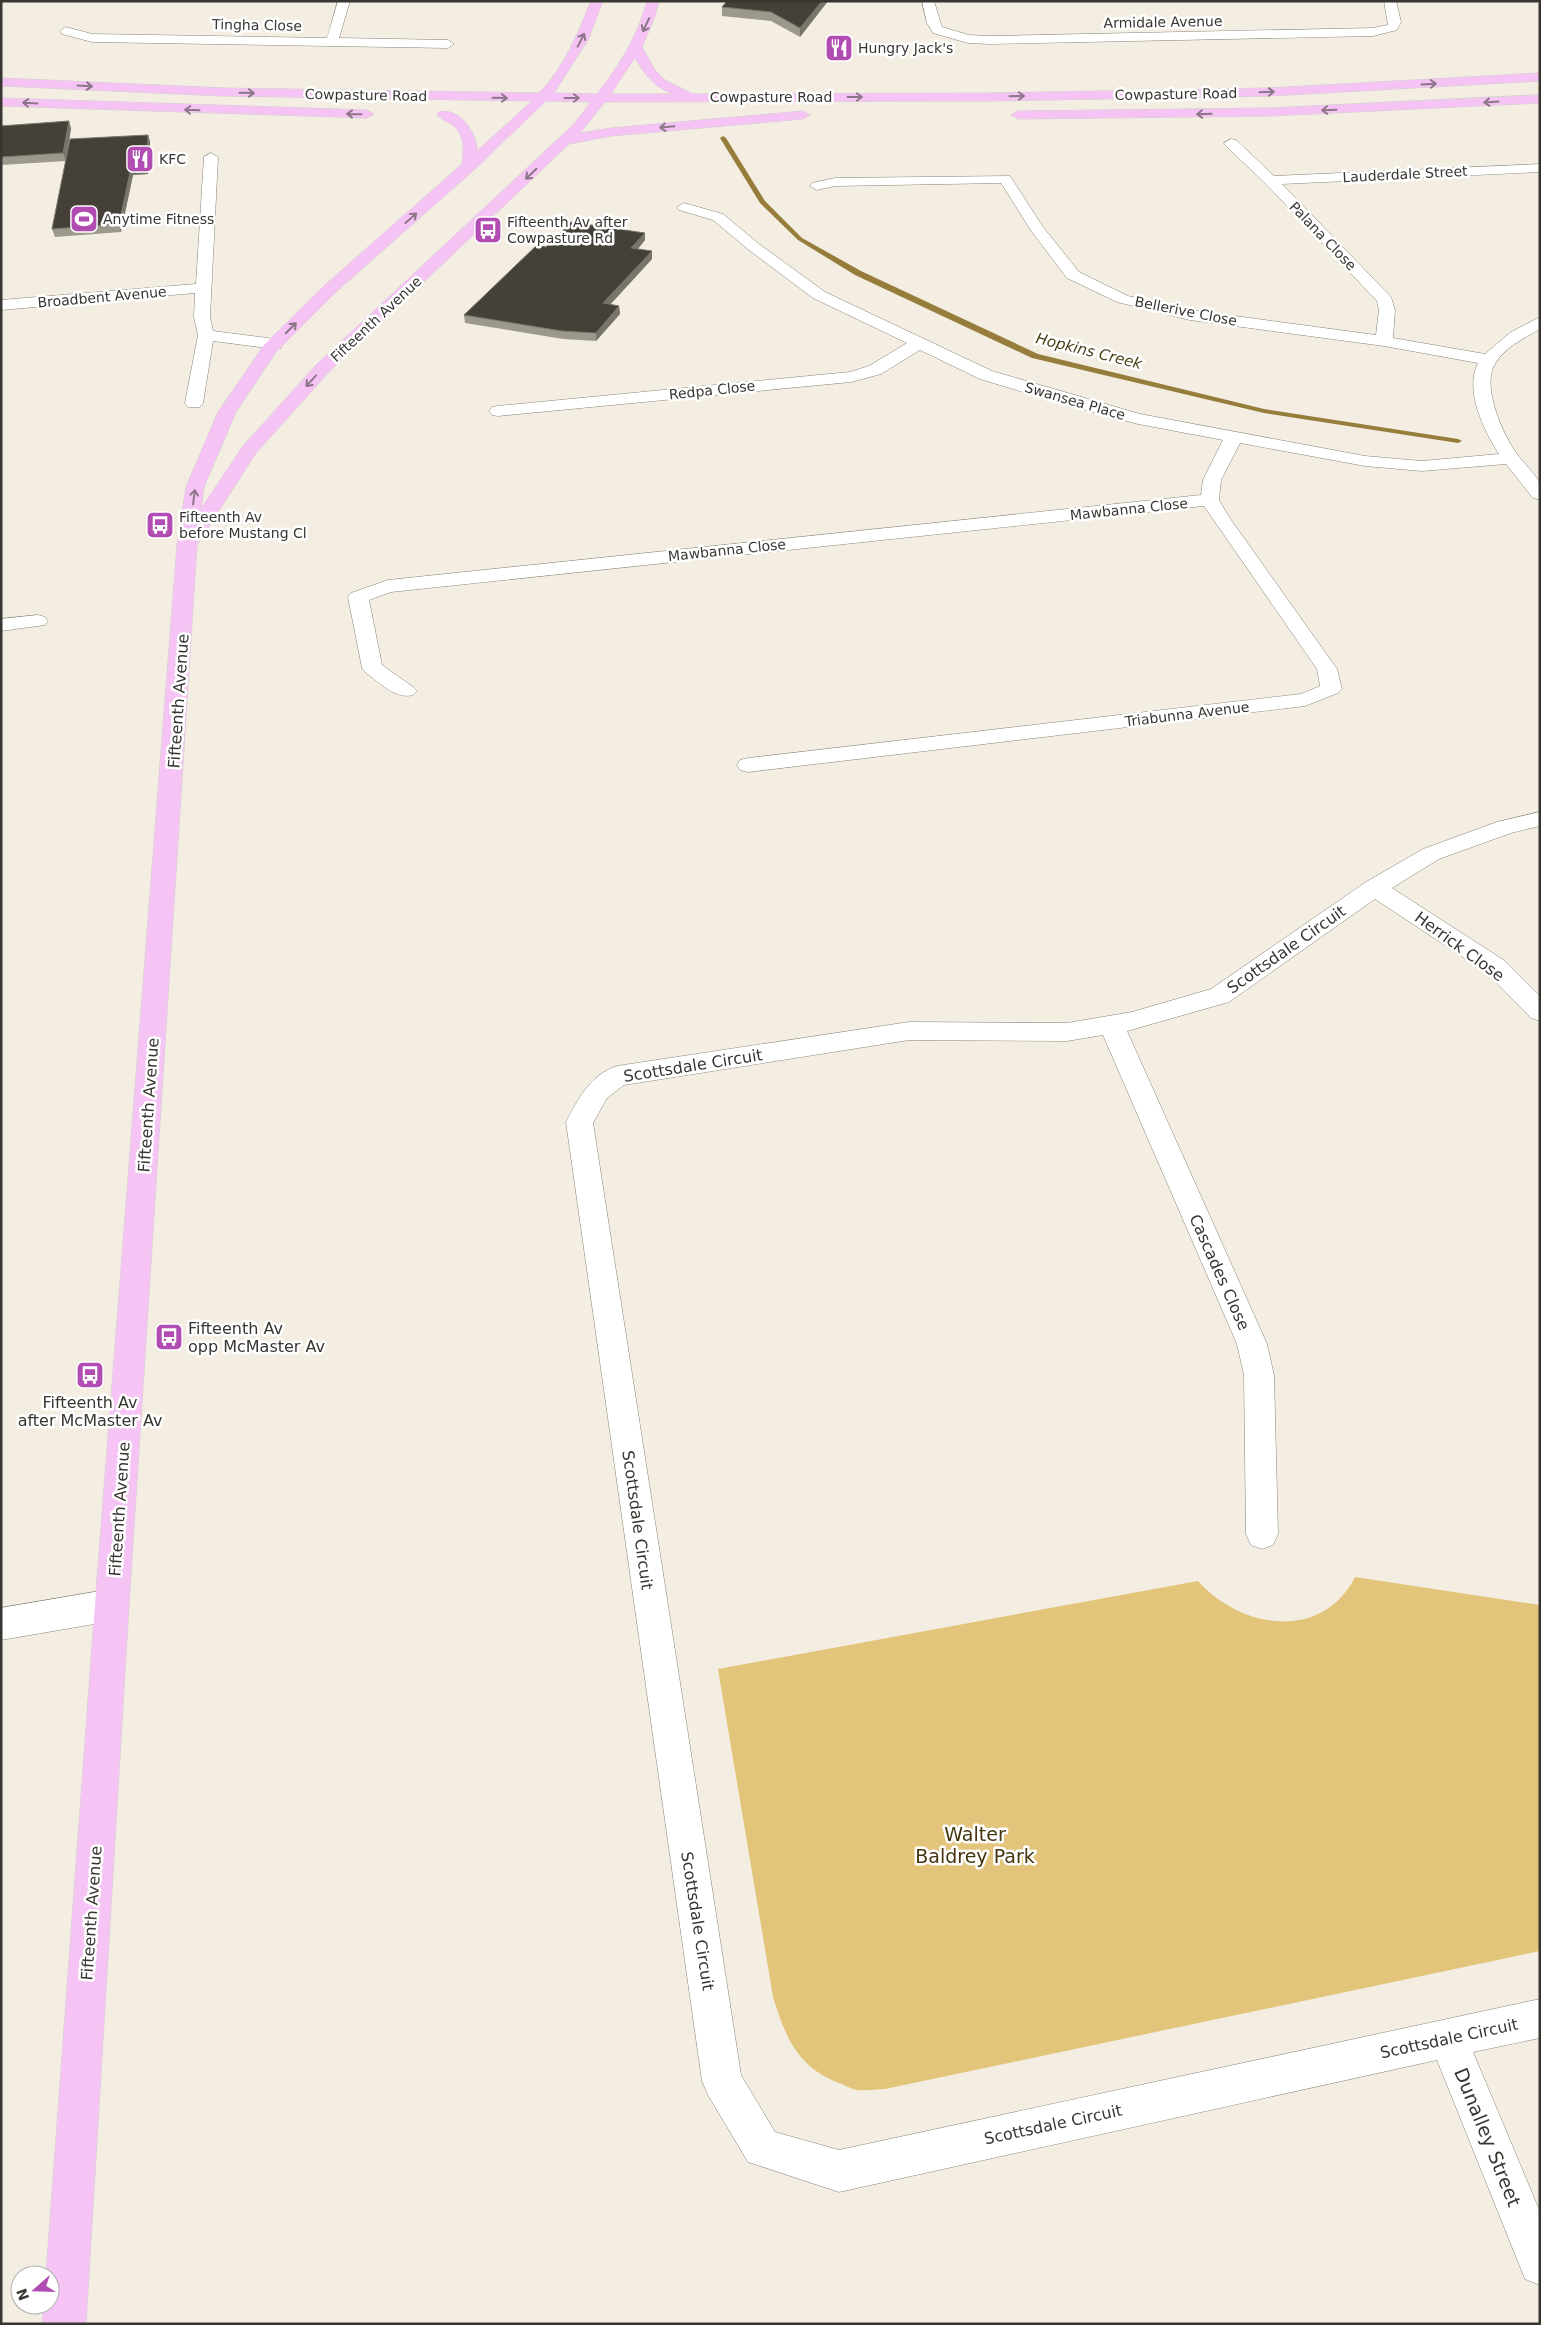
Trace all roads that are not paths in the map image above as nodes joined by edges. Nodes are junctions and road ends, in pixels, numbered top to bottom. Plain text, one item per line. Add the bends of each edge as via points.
1 (344, 1) edge
2 (597, 1) edge
3 (653, 1) edge
4 (928, 1) edge
5 (1390, 1) edge
6 (66, 31) dead end
7 (332, 42) junction
8 (448, 44) dead end
9 (635, 47) junction
10 (560, 76) junction
11 (1540, 77) edge
12 (544, 78) dead end
13 (1, 82) edge
14 (510, 84) dead end
15 (399, 96) junction
16 (695, 96) junction
17 (542, 98) junction
18 (602, 98) junction
19 (1540, 99) edge
20 (1, 102) edge
21 (378, 114) dead end
22 (526, 114) junction
23 (474, 115) dead end
24 (504, 115) dead end
25 (544, 115) dead end
26 (570, 115) dead end
27 (588, 115) junction
28 (606, 115) dead end
29 (653, 115) dead end
30 (803, 115) junction
31 (821, 115) dead end
32 (1000, 115) dead end
33 (566, 140) junction
34 (1231, 144) dead end
35 (211, 157) dead end
36 (469, 167) junction
37 (1540, 168) edge
38 (1270, 180) junction
39 (816, 186) dead end
40 (684, 206) dead end
41 (204, 288) junction
42 (1, 305) edge
43 (1540, 322) edge
44 (206, 334) junction
45 (1384, 341) junction
46 (919, 343) junction
47 (275, 344) junction
48 (1488, 360) junction
49 (194, 403) dead end
50 (498, 411) dead end
51 (1234, 437) junction
52 (1509, 458) junction
53 (1540, 494) edge
54 (1210, 500) junction
55 (187, 545) junction
56 (38, 621) dead end
57 (1, 625) edge
58 (406, 691) dead end
59 (748, 765) dead end
60 (1540, 819) edge
61 (1374, 888) junction
62 (1540, 1012) edge
63 (1111, 1025) junction
64 (1262, 1534) dead end
65 (112, 1605) junction
66 (1, 1624) edge
67 (1540, 2018) edge
68 (1448, 2038) junction
69 (1540, 2264) edge
70 (63, 2324) edge

1 - 7 street
10 -> 2 main road, Fifteenth Avenue via 582,40
3 -> 9 main road, Fifteenth Avenue via 649,21
4 - 5 street, Armidale Avenue via 937,30 989,40 1373,32 1393,27 1395,22
6 - 7 street, Tingha Close via 92,38
7 - 8 street, Tingha Close
9 - 16 main road via 659,83 668,89
9 - 18 main road, Fifteenth Avenue
10 - 12 main road
10 - 17 main road, Fifteenth Avenue
16 -> 11 main road, Cowpasture Road via 992,97 1259,92
13 -> 15 main road, Cowpasture Road
14 - 15 main road
15 -> 17 main road, Cowpasture Road
16 - 18 main road, Cowpasture Road
17 -> 18 main road, Cowpasture Road
17 - 22 main road, Fifteenth Avenue
18 - 27 main road, Fifteenth Avenue
19 -> 32 main road, Cowpasture Road via 1242,113
21 -> 20 main road, Cowpasture Road
22 - 24 main road
22 - 25 main road
22 - 36 main road, Fifteenth Avenue
23 - 36 main road, Cowpasture Road via 439,115 458,122 466,129 472,144
26 - 27 main road
27 - 28 main road
27 - 33 main road, Fifteenth Avenue
29 - 30 main road, Cowpasture Road
30 - 31 main road, Cowpasture Road
30 -> 33 main road via 611,132
33 -> 55 main road, Fifteenth Avenue via 323,368 249,450
34 - 38 street, Palana Close
35 - 41 street
47 -> 36 main road, Fifteenth Avenue via 330,288
37 - 38 street, Lauderdale Street
38 - 45 street, Palana Close via 1385,300
39 - 45 street, Bellerive Close via 835,182 1005,179 1037,229 1072,274 1123,299 1190,315
40 - 46 street, Swansea Place via 718,217 819,295
41 - 42 street, Broadbent Avenue
41 - 44 street via 202,317
43 - 48 street via 1515,337
44 - 47 street
44 - 49 street
45 - 48 street, Bellerive Close
46 - 50 street, Redpa Close via 875,370 851,377
46 - 51 street, Swansea Place via 986,375 1062,398 1138,419
55 -> 47 main road, Fifteenth Avenue via 195,487 226,412
48 - 52 street via 1483,369 1484,406
51 - 52 street, Swansea Place via 1365,461 1422,466
51 - 54 street via 1212,480
52 - 53 street
54 - 58 street, Mawbanna Close via 388,586 358,597 372,668
54 - 59 street, Triabunna Avenue via 1327,669 1331,689 1305,700
55 - 65 main road, Fifteenth Avenue
56 - 57 street
60 - 61 street, Scottsdale Circuit via 1505,827 1431,854
61 - 62 street, Herrick Close via 1496,967
61 - 63 street, Scottsdale Circuit via 1220,996
63 - 64 street, Cascades Close via 1252,1344 1260,1375
63 - 68 street, Scottsdale Circuit via 1067,1032 909,1031 617,1076 598,1091 579,1122 722,2081 762,2148 839,2171
65 - 66 street
65 - 70 main road, Fifteenth Avenue
67 - 68 street, Scottsdale Circuit
68 - 69 street, Dunalley Street

